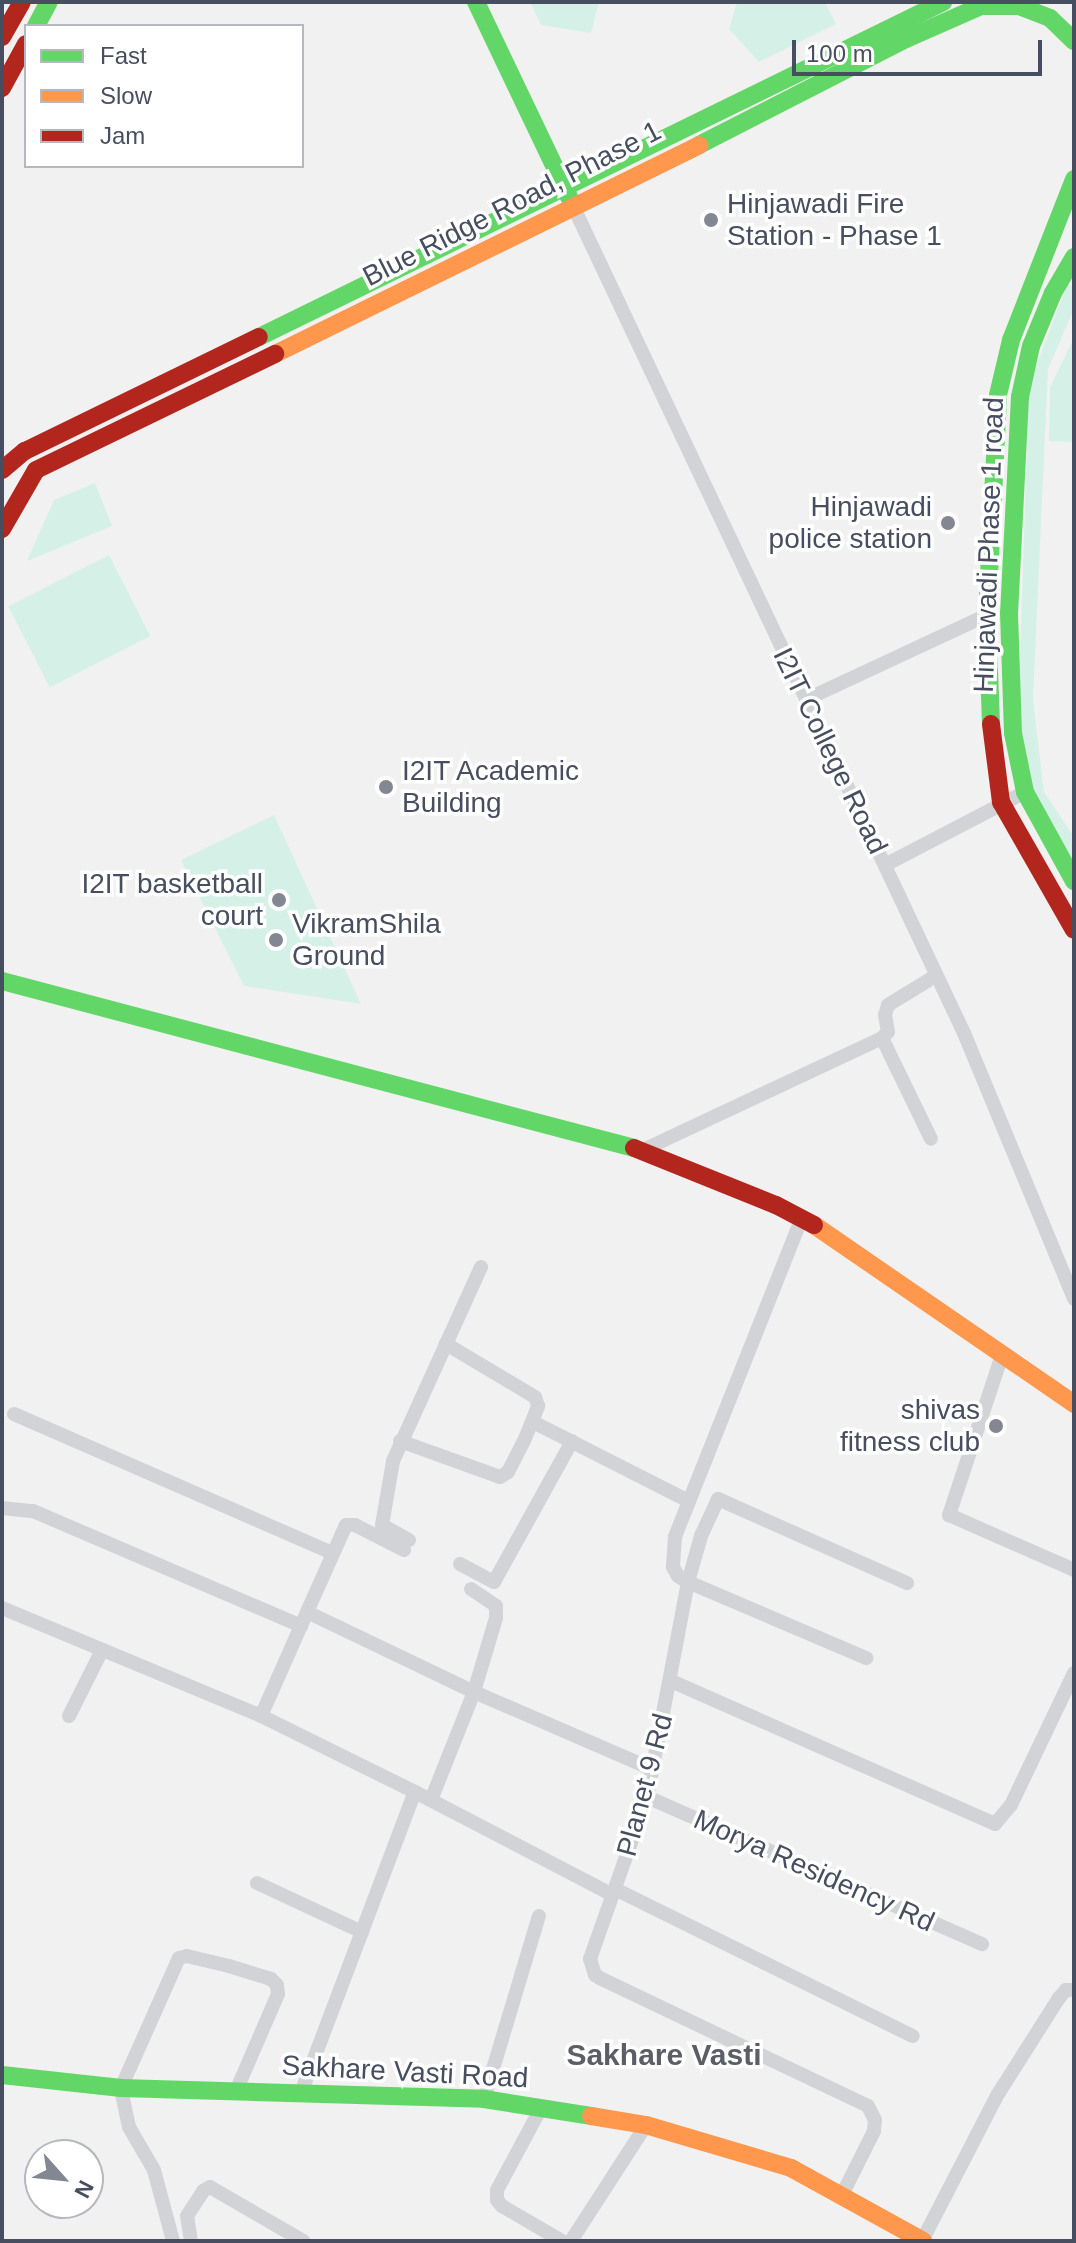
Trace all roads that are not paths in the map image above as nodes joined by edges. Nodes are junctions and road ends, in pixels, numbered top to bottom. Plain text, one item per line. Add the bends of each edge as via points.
1 (22, 2) edge
2 (49, 2) edge
3 (476, 2) edge
4 (943, 2) edge
5 (37, 24) edge
6 (2, 37) edge
7 (1074, 41) edge
8 (24, 48) edge
9 (2, 88) edge
10 (1074, 179) edge
11 (564, 186) junction
12 (574, 208) junction
13 (1074, 257) edge
14 (2, 470) edge
15 (2, 529) edge
16 (1009, 610) junction
17 (987, 615) junction
18 (807, 699) junction
19 (1025, 792) junction
20 (1001, 802) junction
21 (885, 865) junction
22 (1074, 881) edge
23 (1074, 930) edge
24 (937, 975) junction
25 (2, 981) edge
26 (882, 1038) junction
27 (931, 1139) dead end
28 (643, 1150) junction
29 (801, 1220) junction
30 (481, 1267) dead end
31 (1074, 1299) edge
32 (446, 1344) junction
33 (1002, 1355) junction
34 (1074, 1404) edge
35 (14, 1414) dead end
36 (533, 1422) junction
37 (400, 1441) junction
38 (572, 1441) junction
39 (689, 1501) junction
40 (2, 1508) edge
41 (680, 1522) junction
42 (701, 1536) junction
43 (332, 1553) junction
44 (460, 1564) dead end
45 (1074, 1570) edge
46 (688, 1582) junction
47 (907, 1583) dead end
48 (471, 1589) dead end
49 (2, 1608) edge
50 (304, 1619) junction
51 (102, 1650) junction
52 (866, 1658) dead end
53 (1074, 1673) edge
54 (671, 1681) junction
55 (474, 1692) junction
56 (69, 1716) dead end
57 (261, 1716) junction
58 (652, 1769) junction
59 (415, 1792) junction
60 (647, 1797) junction
61 (431, 1800) junction
62 (257, 1883) dead end
63 (614, 1892) junction
64 (539, 1916) dead end
65 (362, 1932) junction
66 (982, 1944) dead end
67 (1074, 1990) edge
68 (913, 2036) dead end
69 (2, 2075) edge
70 (121, 2088) junction
71 (236, 2091) junction
72 (301, 2093) junction
73 (484, 2099) junction
74 (541, 2108) junction
75 (646, 2125) junction
76 (842, 2195) junction
77 (173, 2241) edge
78 (191, 2241) edge
79 (303, 2241) edge
80 (562, 2241) edge
81 (571, 2241) edge
82 (922, 2241) edge

1 - 6 street
2 - 5 street
3 - 11 street
4 - 11 street, Blue Ridge Road, Phase 1
7 - 12 street, Blue Ridge Road, Phase 1 via 1036,12 1019,6 981,6
8 - 9 street
10 - 17 street, Hinjawadi Phase 1 road via 1011,340 998,395
11 - 12 street
11 - 14 street, Blue Ridge Road, Phase 1 via 25,451
12 - 15 street, Blue Ridge Road, Phase 1 via 36,470
12 - 18 street, I2IT College Road
13 - 16 street, Hinjawadi Phase 1 road via 1031,346 1020,397
16 - 17 street
16 - 19 street, Hinjawadi Phase 1 road via 1013,733
17 - 18 street
17 - 20 street, Hinjawadi Phase 1 road via 992,736
18 - 21 street, I2IT College Road
19 - 20 street
19 - 22 street, Hinjawadi Phase 1 road
20 - 21 street
20 - 23 street, Hinjawadi Phase 1 road
21 - 24 street, I2IT College Road
24 - 26 street via 888,1005 888,1032
24 - 31 street, I2IT College Road
25 - 28 street
26 - 27 street
26 - 28 street
28 - 29 street
29 - 33 street via 830,1234
29 - 39 street
30 - 32 street
32 - 36 street via 535,1397
32 - 37 street
33 - 34 street
33 - 45 street via 949,1515
35 - 43 street
36 - 37 street via 508,1472 500,1477
36 - 38 street
37 - 43 street via 382,1525 407,1545 346,1525
38 - 39 street
38 - 44 street via 494,1582
39 - 41 street
40 - 50 street via 33,1511
41 - 42 street
41 - 46 street via 672,1555 674,1572
42 - 46 street, Planet 9 Rd
42 - 47 street, Planet 9 Rd via 718,1499
43 - 50 street
46 - 52 street
46 - 54 street, Planet 9 Rd
48 - 55 street via 496,1606
49 - 51 street
50 - 55 street
50 - 57 street
51 - 56 street
51 - 57 street
53 - 54 street via 1011,1805 995,1824
54 - 58 street, Planet 9 Rd
55 - 58 street
55 - 61 street
57 - 59 street
58 - 60 street, Planet 9 Rd
59 - 61 street
59 - 65 street
60 - 63 street, Planet 9 Rd
60 - 66 street, Morya Residency Rd
61 - 63 street
62 - 65 street
63 - 68 street
63 - 76 street, Planet 9 Rd via 590,1959 595,1975 868,2106 874,2131
64 - 73 street
65 - 72 street
67 - 82 street via 1059,1998 998,2094
69 - 70 street, Sakhare Vasti Road
70 - 71 street, Sakhare Vasti Road
70 - 71 street via 173,1964 187,1956 277,1985 278,1994
70 - 77 street via 129,2127 154,2170
71 - 72 street, Sakhare Vasti Road
72 - 73 street, Sakhare Vasti Road
73 - 74 street, Sakhare Vasti Road
74 - 75 street, Sakhare Vasti Road
74 - 80 street via 497,2190 497,2200
75 - 76 street, Sakhare Vasti Road via 791,2168
75 - 81 street
76 - 82 street, Sakhare Vasti Road
78 - 79 street via 187,2216 210,2187

